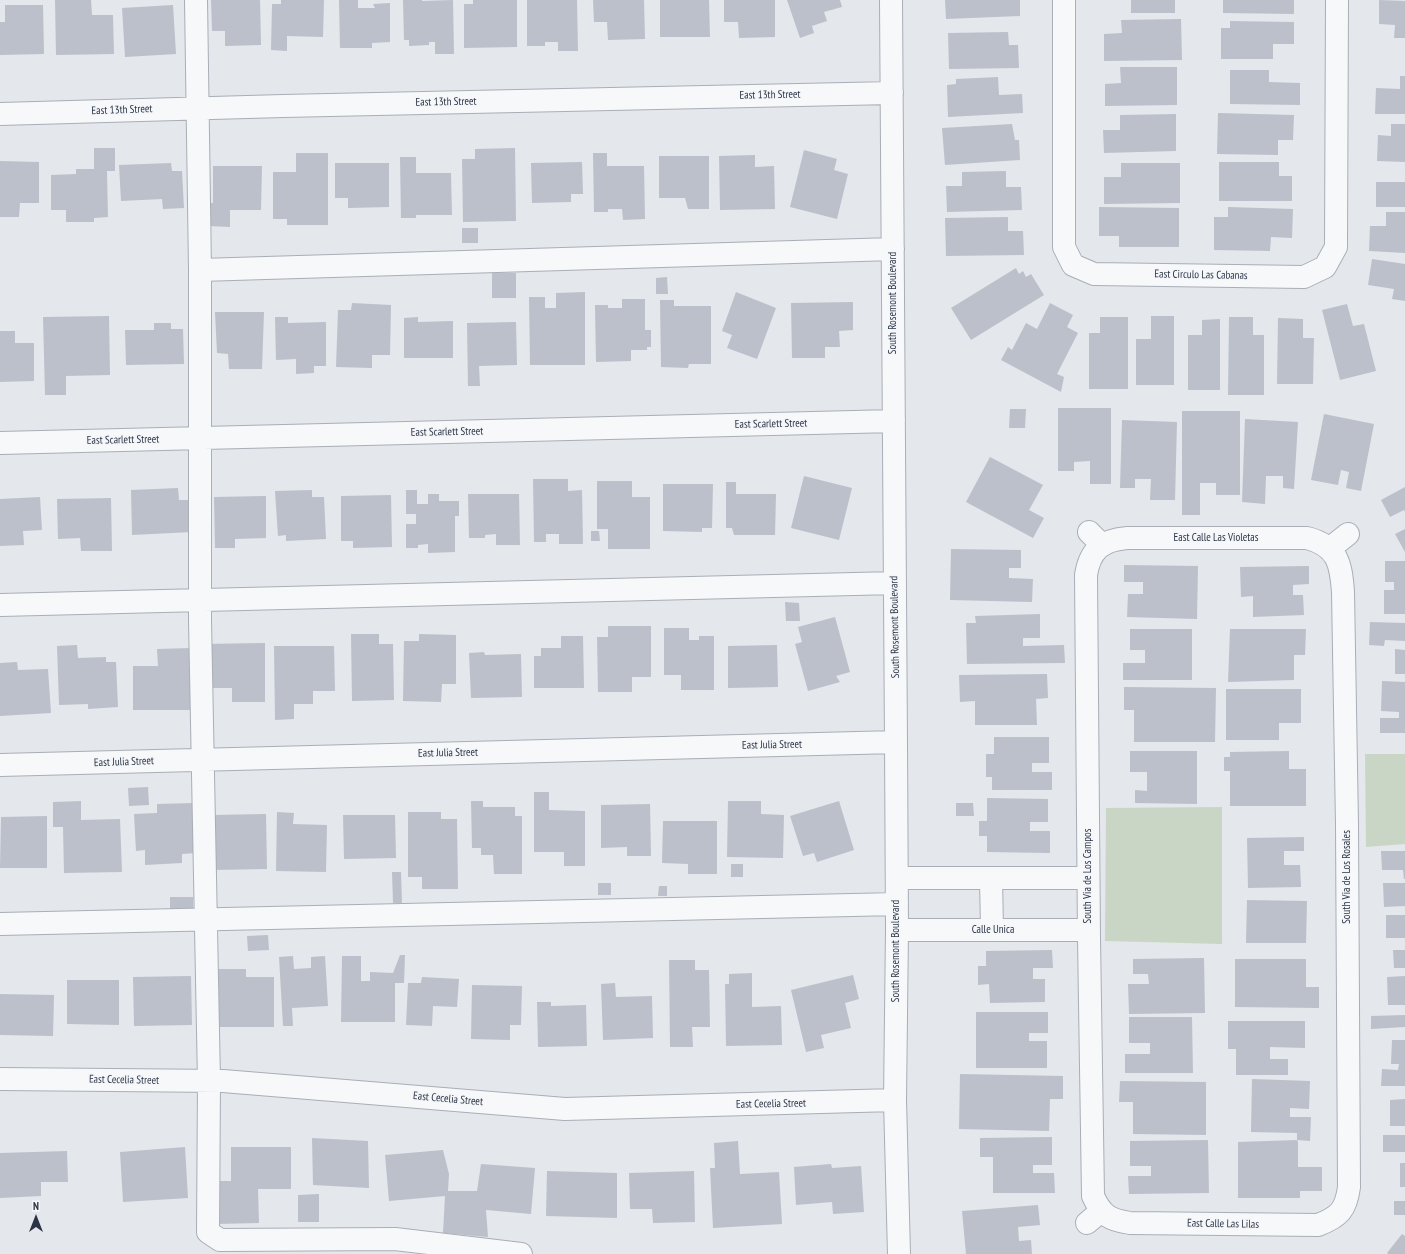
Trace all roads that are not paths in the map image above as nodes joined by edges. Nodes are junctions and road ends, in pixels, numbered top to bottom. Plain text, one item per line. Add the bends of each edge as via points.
1 (196, 0) edge
2 (891, 0) edge
3 (1064, 0) edge
4 (1337, 0) edge
5 (892, 93) junction
6 (198, 108) junction
7 (0, 114) edge
8 (893, 249) junction
9 (200, 270) junction
10 (894, 421) junction
11 (200, 438) junction
12 (0, 443) edge
13 (1348, 534) dead end
14 (1095, 538) joint
15 (1329, 549) junction
16 (895, 583) junction
17 (200, 600) junction
18 (0, 606) edge
19 (896, 742) junction
20 (203, 760) junction
21 (0, 765) edge
22 (897, 878) junction
23 (991, 878) junction
24 (1088, 878) junction
25 (897, 904) junction
26 (206, 920) junction
27 (0, 924) edge
28 (897, 930) junction
29 (992, 930) junction
30 (1089, 930) junction
31 (0, 1079) edge
32 (209, 1081) junction
33 (895, 1100) junction
34 (1344, 1215) joint
35 (1094, 1217) joint
36 (521, 1254) edge
37 (899, 1254) edge

1 - 6 street
2 - 5 street, South Rosemont Boulevard
3 - 4 street, East Circulo Las Cabanas via 1064,247 1073,265 1094,274 1304,277 1325,267 1336,247
5 - 6 street, East 13th Street
5 - 8 street, South Rosemont Boulevard
6 - 7 street, East 13th Street
6 - 9 street
8 - 9 street
8 - 10 street, South Rosemont Boulevard
9 - 11 street
10 - 11 street, East Scarlett Street
10 - 16 street, South Rosemont Boulevard
11 - 12 street, East Scarlett Street
11 - 17 street
13 - 15 street
14 - 15 street, East Calle Las Violetas via 1298,538 1317,541
14 - 24 street, South Via de Los Campos via 1086,575
15 - 34 street, South Via de Los Rosales via 1340,566 1343,592 1349,1187
16 - 17 street
16 - 19 street, South Rosemont Boulevard
17 - 18 street
17 - 20 street
19 - 20 street, East Julia Street
19 - 22 street, South Rosemont Boulevard
20 - 21 street, East Julia Street
20 - 26 street
22 - 23 street
22 - 25 street, South Rosemont Boulevard
23 - 24 street
23 - 29 street
24 - 30 street, South Via de Los Campos
25 - 26 street
25 - 28 street, South Rosemont Boulevard
26 - 27 street
26 - 32 street
28 - 29 street, Calle Unica
28 - 33 street, South Rosemont Boulevard
29 - 30 street, Calle Unica
30 - 35 street, South Via de Los Campos
31 - 32 street, East Cecelia Street
32 - 33 street, East Cecelia Street via 223,1080 565,1109
32 - 36 street via 208,1232 220,1240 395,1239
33 - 37 street, South Rosemont Boulevard
34 - 35 street, East Calle Las Lilas via 1318,1225 1130,1224

